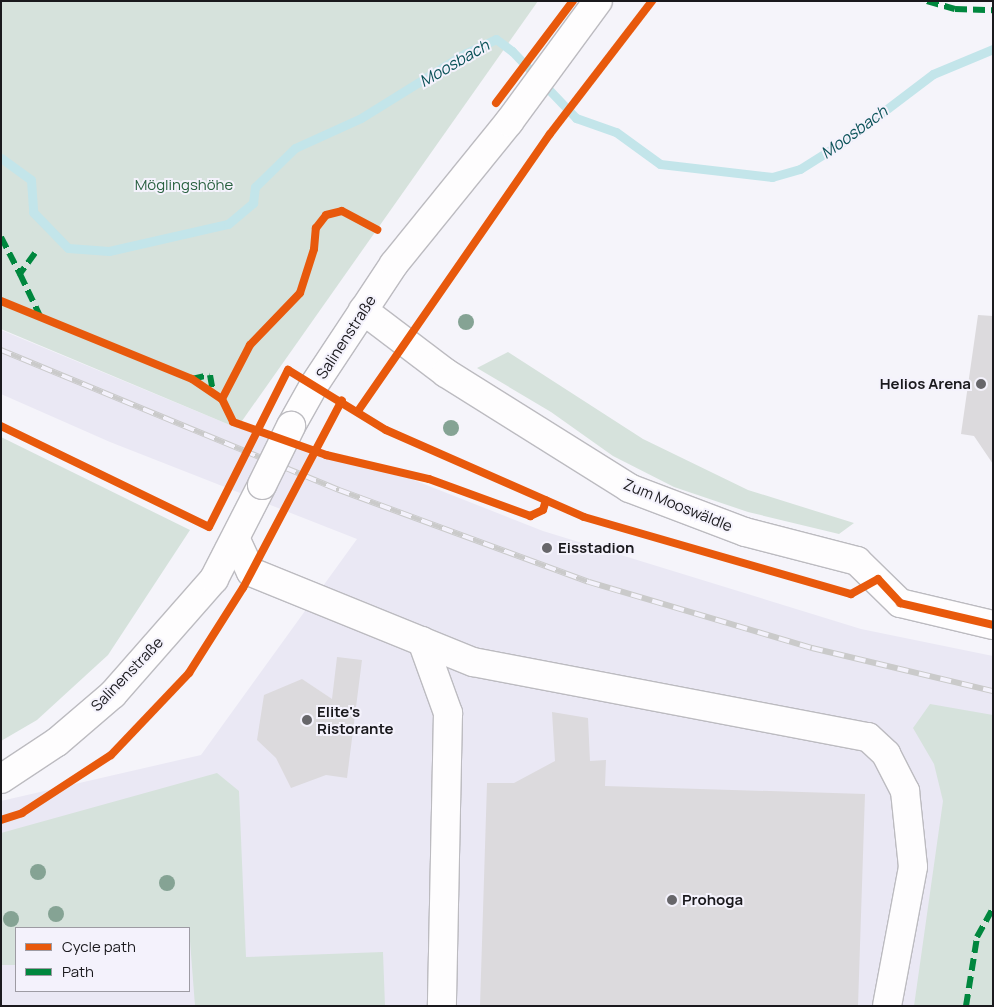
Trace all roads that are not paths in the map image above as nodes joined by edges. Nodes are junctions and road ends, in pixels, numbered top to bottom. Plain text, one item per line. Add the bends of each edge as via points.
1 (598, 1) edge
2 (363, 310) junction
3 (236, 540) junction
4 (993, 625) edge
5 (422, 641) junction
6 (1, 779) edge
7 (442, 1006) edge
8 (888, 1006) edge

1 - 2 street, Salinenstraße via 514,116 394,264
2 - 3 street, Salinenstraße, bridge via 292,426
2 - 4 street, Zum Mooswäldle via 446,374 629,488 745,532 857,561 900,603
3 - 5 street via 251,572
3 - 6 street, Salinenstraße via 214,579 113,694 57,742
5 - 7 street via 448,713
5 - 8 street via 473,662 868,737 886,754 905,791 913,866

